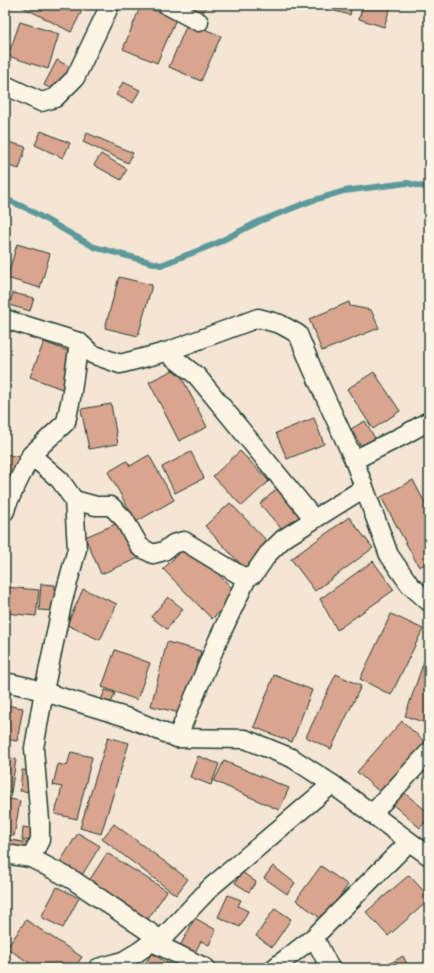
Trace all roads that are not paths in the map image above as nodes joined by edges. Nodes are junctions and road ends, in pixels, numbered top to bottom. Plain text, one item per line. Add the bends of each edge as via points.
1 (110, 5) edge
2 (167, 5) edge
3 (199, 22) dead end
4 (5, 85) edge
5 (5, 319) edge
6 (79, 342) junction
7 (166, 352) junction
8 (429, 421) edge
9 (31, 454) junction
10 (354, 460) junction
11 (364, 488) junction
12 (74, 500) junction
13 (5, 511) edge
14 (314, 519) junction
15 (247, 578) junction
16 (429, 602) edge
17 (5, 682) edge
18 (44, 692) junction
19 (178, 738) junction
20 (429, 752) edge
21 (332, 784) junction
22 (372, 814) junction
23 (410, 842) junction
24 (5, 854) edge
25 (429, 856) edge
26 (31, 858) junction
27 (314, 937) junction
28 (156, 941) junction
29 (98, 968) edge
30 (206, 968) edge
31 (274, 968) edge
32 (330, 968) edge

1 - 4 street via 76,78 55,98 41,102
2 - 3 street
5 - 6 street
6 - 7 street via 92,354 120,364
6 - 9 street via 66,422
7 - 10 street via 258,318 280,324 298,334
7 - 14 street via 197,376
8 - 10 street
9 - 12 street via 60,480
9 - 13 street
10 - 11 street
11 - 14 street
11 - 16 street via 389,555 410,585
12 - 15 street via 96,506 111,506 124,519 140,547 153,554 184,541
12 - 18 street via 77,549 62,604
14 - 15 street via 283,539 254,574
15 - 19 street via 218,640
17 - 18 street
18 - 19 street via 129,718
18 - 26 street via 34,748 40,840
19 - 21 street via 245,739 292,758
20 - 22 street
21 - 22 street
21 - 28 street via 211,887
22 - 23 street
23 - 25 street
23 - 27 street
24 - 26 street
26 - 28 street via 73,880
27 - 31 street
27 - 32 street
28 - 29 street via 123,961
28 - 30 street

